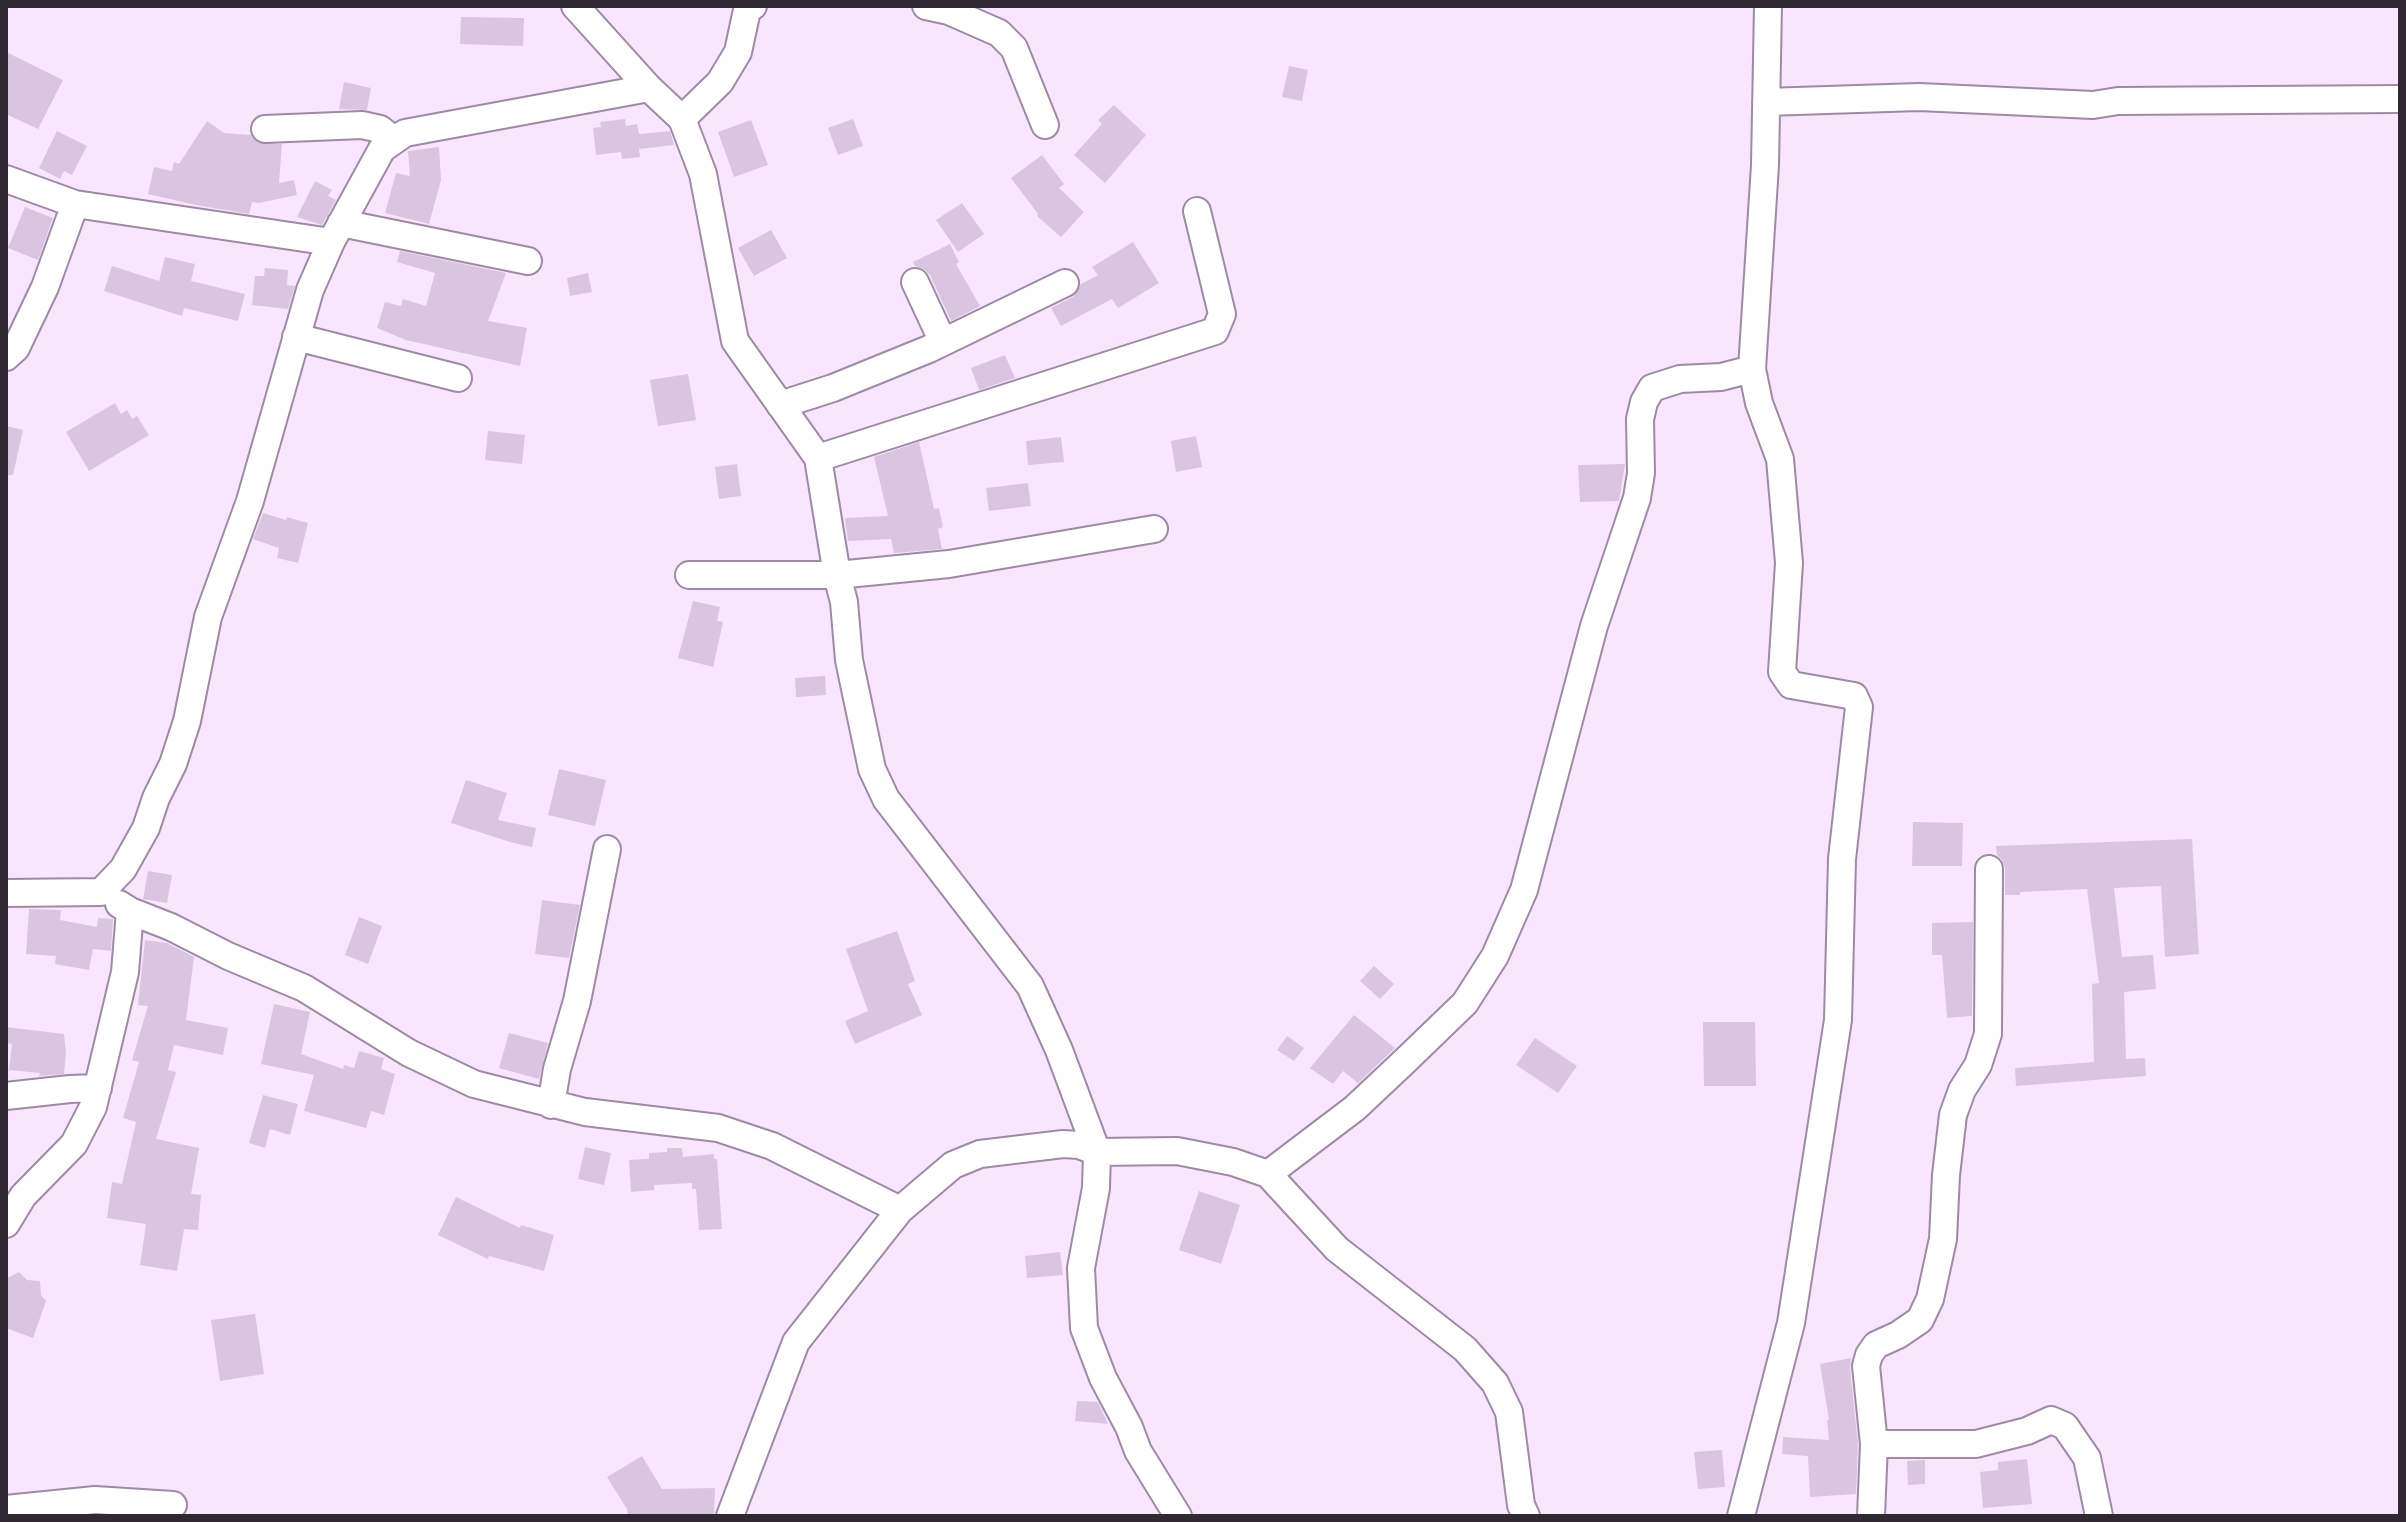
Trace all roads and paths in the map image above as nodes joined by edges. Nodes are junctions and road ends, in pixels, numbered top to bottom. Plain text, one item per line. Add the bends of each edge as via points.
1 (575, 6) edge
2 (753, 6) edge
3 (926, 6) edge
4 (1768, 6) edge
5 (649, 88) junction
6 (2400, 99) edge
7 (1766, 102) junction
8 (682, 119) junction
9 (1045, 125) dead end
10 (265, 129) dead end
11 (394, 140) junction
12 (6, 179) edge
13 (75, 204) junction
14 (1197, 211) dead end
15 (336, 233) junction
16 (528, 261) dead end
17 (915, 282) dead end
18 (1065, 283) dead end
19 (296, 337) junction
20 (942, 340) junction
21 (6, 357) edge
22 (1752, 369) junction
23 (458, 378) dead end
24 (780, 405) junction
25 (818, 458) junction
26 (1154, 529) dead end
27 (689, 575) dead end
28 (837, 575) junction
29 (607, 849) dead end
30 (1989, 869) dead end
31 (101, 892) junction
32 (6, 893) edge
33 (130, 911) junction
34 (98, 1088) junction
35 (6, 1096) edge
36 (551, 1105) junction
37 (1097, 1152) junction
38 (1268, 1174) junction
39 (900, 1210) junction
40 (6, 1224) edge
41 (1874, 1444) junction
42 (173, 1505) dead end
43 (6, 1509) edge
44 (730, 1516) edge
45 (1178, 1516) edge
46 (1526, 1516) edge
47 (1741, 1516) edge
48 (1871, 1516) edge
49 (2099, 1516) edge

1 - 5 street
2 - 8 street via 747,10 738,52 720,82
3 - 9 street via 999,33 1014,48
4 - 7 street
5 - 8 street
5 - 11 street via 405,133
6 - 7 street via 2093,105 1919,97
7 - 22 street
8 - 24 street via 703,174 735,341
10 - 11 street via 362,125 380,129
11 - 15 street via 382,149
12 - 13 street
13 - 15 street
13 - 21 street via 45,287 16,348
14 - 25 street via 1222,314 1215,331
15 - 16 street
15 - 19 street
17 - 20 street
18 - 20 street
19 - 23 street
19 - 31 street via 250,501 208,617 173,764 123,869
20 - 24 street
22 - 38 street via 1680,379 1652,388 1644,402 1637,498 1594,626 1524,890 1495,956 1465,1003 1406,1060 1355,1108
22 - 47 street via 1780,459 1789,563 1782,672 1791,685 1854,696 1859,707 1842,859 1838,1020 1791,1323
24 - 25 street
25 - 28 street
26 - 28 street via 962,562
27 - 28 street
28 - 37 street via 872,769 886,799 1030,986
29 - 36 street
30 - 41 street via 1988,1034 1953,1115 1943,1239 1930,1299 1914,1326 1876,1345 1869,1355
31 - 32 street
31 - 33 street
33 - 34 street via 125,972
33 - 36 street via 304,988 409,1053 474,1084
34 - 35 street
34 - 40 street via 74,1144 23,1196
36 - 39 street via 718,1128 772,1146
37 - 38 street via 1177,1151
37 - 39 street via 1063,1144 980,1154 953,1165
37 - 45 street via 1081,1268 1084,1328 1138,1451
38 - 46 street via 1337,1249 1465,1349 1495,1383 1509,1412
39 - 44 street via 796,1342
41 - 48 street
41 - 49 street via 1976,1444 2051,1420 2065,1426 2087,1458
42 - 43 street via 95,1500

